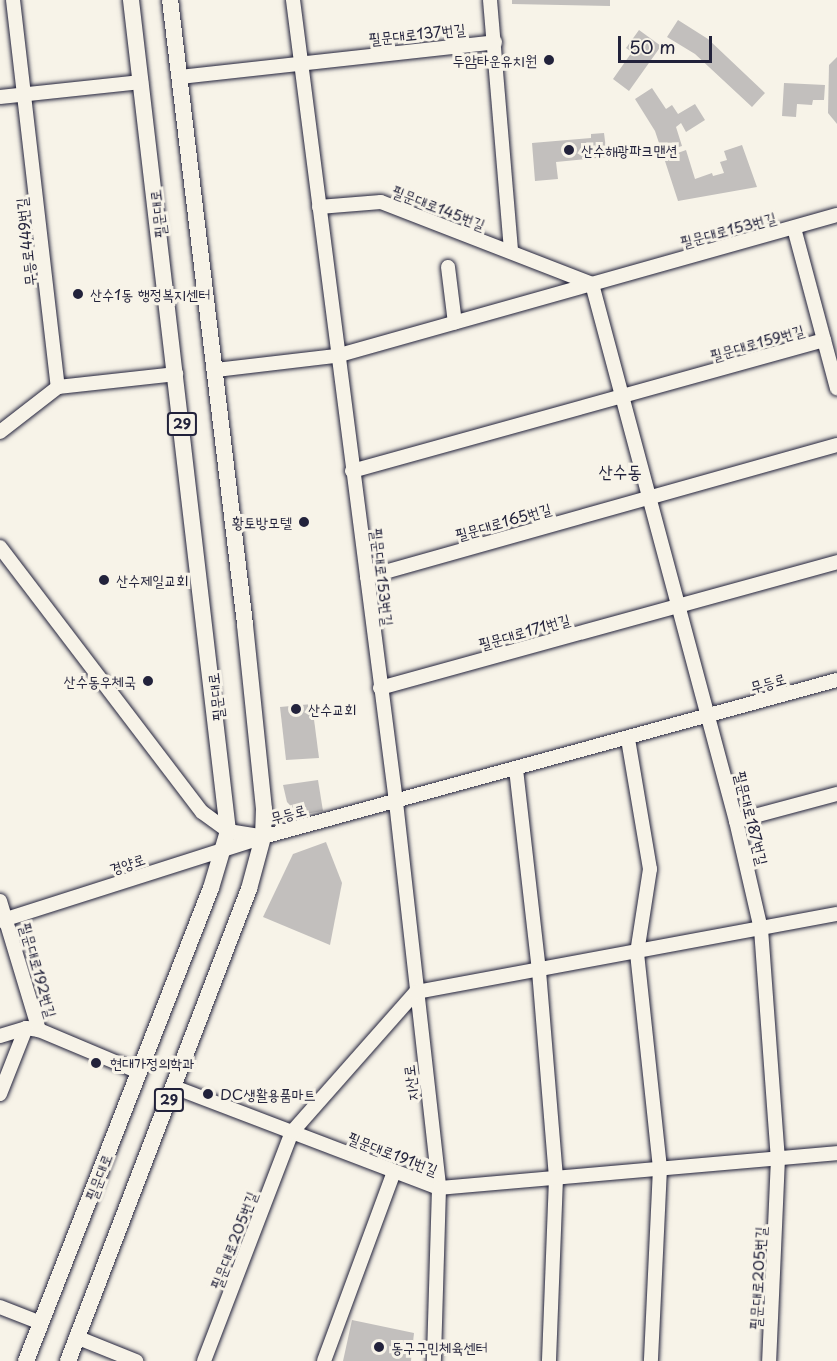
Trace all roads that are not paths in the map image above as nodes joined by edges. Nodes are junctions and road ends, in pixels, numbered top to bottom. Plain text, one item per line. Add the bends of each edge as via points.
1 (13, 0) edge
2 (131, 0) edge
3 (170, 0) edge
4 (292, 0) edge
5 (490, 0) edge
6 (495, 42) junction
7 (300, 64) junction
8 (180, 77) junction
9 (141, 82) junction
10 (25, 94) junction
11 (0, 97) edge
12 (319, 207) junction
13 (837, 215) edge
14 (794, 228) junction
15 (510, 251) junction
16 (448, 267) dead end
17 (592, 284) junction
18 (455, 323) junction
19 (824, 340) junction
20 (336, 356) junction
21 (216, 370) junction
22 (176, 374) junction
23 (58, 387) junction
24 (837, 388) edge
25 (622, 398) junction
26 (0, 432) edge
27 (837, 445) edge
28 (352, 471) junction
29 (648, 496) junction
30 (0, 547) edge
31 (837, 562) edge
32 (367, 578) junction
33 (677, 604) junction
34 (837, 680) edge
35 (380, 688) junction
36 (709, 716) junction
37 (628, 739) junction
38 (516, 769) junction
39 (837, 794) edge
40 (396, 802) junction
41 (736, 820) junction
42 (228, 831) junction
43 (263, 837) junction
44 (224, 848) junction
45 (0, 901) edge
46 (837, 914) edge
47 (4, 920) edge
48 (761, 929) junction
49 (637, 953) junction
50 (539, 971) junction
51 (416, 992) junction
52 (32, 1029) junction
53 (0, 1036) edge
54 (139, 1072) junction
55 (174, 1087) junction
56 (0, 1094) edge
57 (292, 1132) junction
58 (837, 1153) edge
59 (778, 1158) junction
60 (660, 1168) junction
61 (394, 1172) junction
62 (556, 1178) junction
63 (439, 1188) junction
64 (0, 1307) edge
65 (41, 1323) junction
66 (76, 1338) junction
67 (26, 1361) edge
68 (68, 1361) edge
69 (135, 1361) edge
70 (204, 1361) edge
71 (324, 1361) edge
72 (434, 1361) edge
73 (549, 1361) edge
74 (651, 1361) edge
75 (769, 1361) edge

1 - 10 street, 무등로449번길
2 - 9 main road, 필문대로 / 29
3 - 8 main road, 29
4 - 7 street
5 - 6 street
6 - 7 street, 필문대로137번길
6 - 15 street, 필문대로145번길
7 - 8 street, 필문대로137번길
7 - 12 street
8 - 21 main road, 29
9 - 10 street
9 - 22 main road, 필문대로 / 29
10 - 11 street
10 - 23 street, 무등로449번길
12 - 15 street, 필문대로145번길 via 381,202
12 - 20 street, 필문대로153번길
13 - 14 street, 필문대로153번길
14 - 17 street, 필문대로153번길
14 - 19 street, 필문대로159번길
15 - 17 street, 필문대로145번길
16 - 18 street
17 - 18 street, 필문대로153번길
17 - 25 street
18 - 20 street, 필문대로153번길
19 - 24 street
19 - 25 street, 필문대로159번길
20 - 21 street, 필문대로153번길
20 - 28 street, 필문대로153번길
21 - 43 main road, 29 via 261,770
22 - 23 street
22 - 42 main road, 필문대로 / 29
23 - 26 street
25 - 28 street, 필문대로159번길
25 - 29 street
27 - 29 street, 필문대로165번길
28 - 32 street, 필문대로153번길
29 - 32 street, 필문대로165번길
29 - 33 street
30 - 42 street, 무등로 via 202,812
31 - 33 street, 필문대로171번길
32 - 35 street, 필문대로153번길
33 - 35 street, 필문대로171번길
33 - 36 street
34 - 36 street, 무등로
35 - 40 street, 필문대로153번길
36 - 37 street, 무등로
36 - 41 street, 필문대로187번길
37 - 38 street, 무등로
37 - 49 street via 650,870
38 - 40 street, 무등로
38 - 50 street
39 - 41 street
40 - 43 street, 무등로
40 - 51 street, 지산로
41 - 48 street, 필문대로187번길
42 - 43 street, 무등로
42 - 44 main road, 필문대로 / 29
43 - 44 street, 경양로
43 - 55 main road, 29 via 249,889
44 - 47 street, 경양로
44 - 54 main road, 필문대로 / 29
45 - 47 street, 필문대로192번길
46 - 48 street
47 - 52 street, 필문대로192번길
48 - 49 street
48 - 59 street
49 - 50 street
49 - 60 street
50 - 51 street
50 - 62 street
51 - 57 street
51 - 63 street, 지산로
52 - 53 street, 필문대로192번길
52 - 54 street, 필문대로192번길
52 - 56 street
54 - 65 main road, 필문대로 / 29
55 - 57 street, 필문대로191번길
55 - 66 main road, 29
57 - 61 street, 필문대로191번길
57 - 70 street, 필문대로205번길
58 - 59 street, 필문대로191번길
59 - 60 street, 필문대로191번길
59 - 75 street, 필문대로205번길
60 - 62 street, 필문대로191번길
60 - 74 street
61 - 63 street, 필문대로191번길
61 - 71 street
62 - 63 street, 필문대로191번길
62 - 73 street
63 - 72 street, 지산로
64 - 65 street
65 - 67 main road, 필문대로 / 29
66 - 68 main road, 29
66 - 69 street

